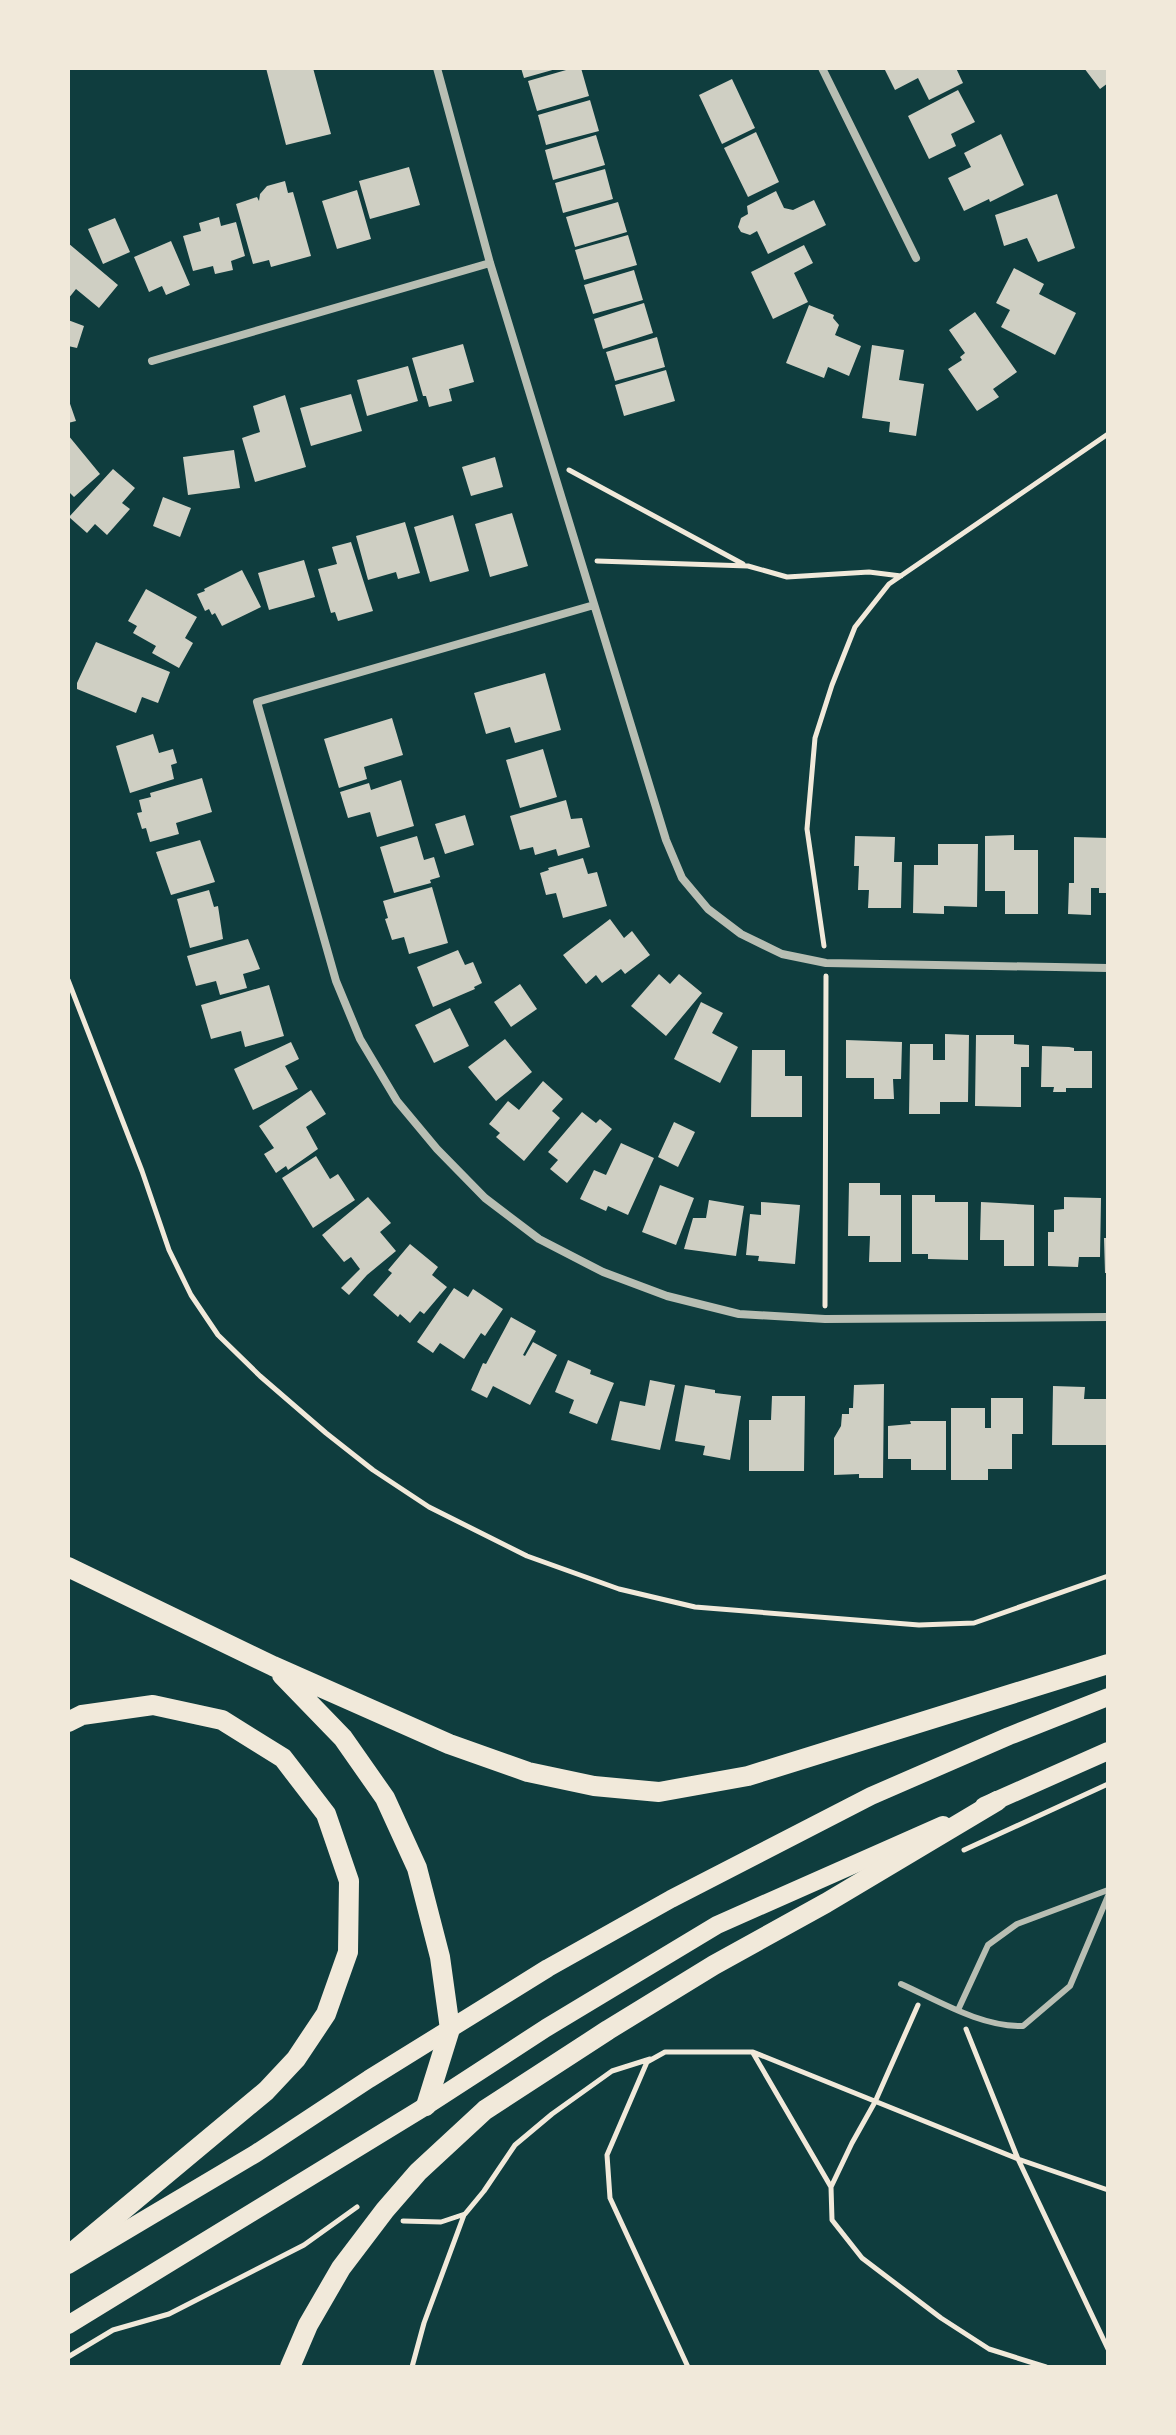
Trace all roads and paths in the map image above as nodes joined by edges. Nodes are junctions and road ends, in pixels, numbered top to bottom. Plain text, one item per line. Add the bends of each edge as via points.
1 (437, 68) edge
2 (822, 68) edge
3 (916, 258) dead end
4 (490, 263) junction
5 (152, 361) dead end
6 (1108, 434) edge
7 (550, 461) junction
8 (580, 561) junction
9 (748, 566) junction
10 (901, 576) junction
11 (594, 605) junction
12 (826, 963) junction
13 (1108, 968) edge
14 (68, 980) edge
15 (1108, 1317) edge
16 (825, 1319) junction
17 (68, 1567) edge
18 (1108, 1576) edge
19 (1108, 1664) edge
20 (273, 1666) junction
21 (1108, 1697) edge
22 (68, 1722) edge
23 (1108, 1751) edge
24 (1108, 1784) edge
25 (997, 1801) junction
26 (956, 1854) dead end
27 (1108, 1890) edge
28 (1108, 1896) edge
29 (901, 1984) dead end
30 (923, 1994) junction
31 (958, 2010) junction
32 (450, 2029) junction
33 (753, 2052) junction
34 (659, 2055) junction
35 (875, 2102) junction
36 (426, 2106) junction
37 (1018, 2159) junction
38 (831, 2187) junction
39 (1108, 2190) edge
40 (385, 2210) junction
41 (407, 2211) dead end
42 (465, 2214) junction
43 (68, 2256) edge
44 (68, 2265) edge
45 (68, 2325) edge
46 (1108, 2349) edge
47 (68, 2357) edge
48 (290, 2367) edge
49 (412, 2367) edge
50 (688, 2367) edge
51 (1046, 2367) edge

1 - 4 street
2 - 3 street
4 - 5 street
4 - 7 street
6 - 10 path
7 - 8 street
7 - 9 path
8 - 9 path
8 - 11 street
9 - 10 path via 787,577 869,572
10 - 12 path via 855,627 815,738 807,829
11 - 12 street via 682,878 708,909 741,934 782,954
11 - 16 street via 257,702 336,981 360,1039 397,1101 485,1198 539,1239 603,1272 667,1296 739,1314
12 - 13 street
12 - 16 path
14 - 18 path via 169,1250 218,1335 326,1433 429,1507 527,1556 619,1589 695,1607 919,1625 974,1623
15 - 16 street
17 - 20 highway
19 - 20 highway via 748,1776 659,1792 528,1772 449,1744
20 - 32 highway via 343,1738 385,1798 417,1868 440,1957
21 - 32 main road via 871,1796 758,1853
22 - 43 highway via 82,1715 153,1705 222,1720 283,1758 326,1814 349,1881 348,1952 326,2014 296,2059 266,2091
23 - 25 main road
24 - 26 path
25 - 36 main road via 717,1925
25 - 40 highway via 714,1965 485,2110
27 - 31 lane via 1017,1924 988,1945
28 - 31 lane via 1070,1986 1023,2026 1004,2026
29 - 30 lane
30 - 31 lane
30 - 35 path
31 - 37 path
32 - 36 highway
32 - 44 main road
33 - 34 path
33 - 35 path
33 - 38 path
34 - 42 path via 612,2071 552,2114 515,2145
34 - 50 path via 647,2062 607,2155 610,2198
35 - 37 path
35 - 38 path
36 - 45 main road
37 - 39 path
37 - 46 path
38 - 51 path via 832,2220 862,2258 989,2349
40 - 47 path via 370,2198 304,2245 169,2314 113,2330
40 - 48 highway via 341,2268
41 - 42 path via 398,2221 441,2222
42 - 49 path

